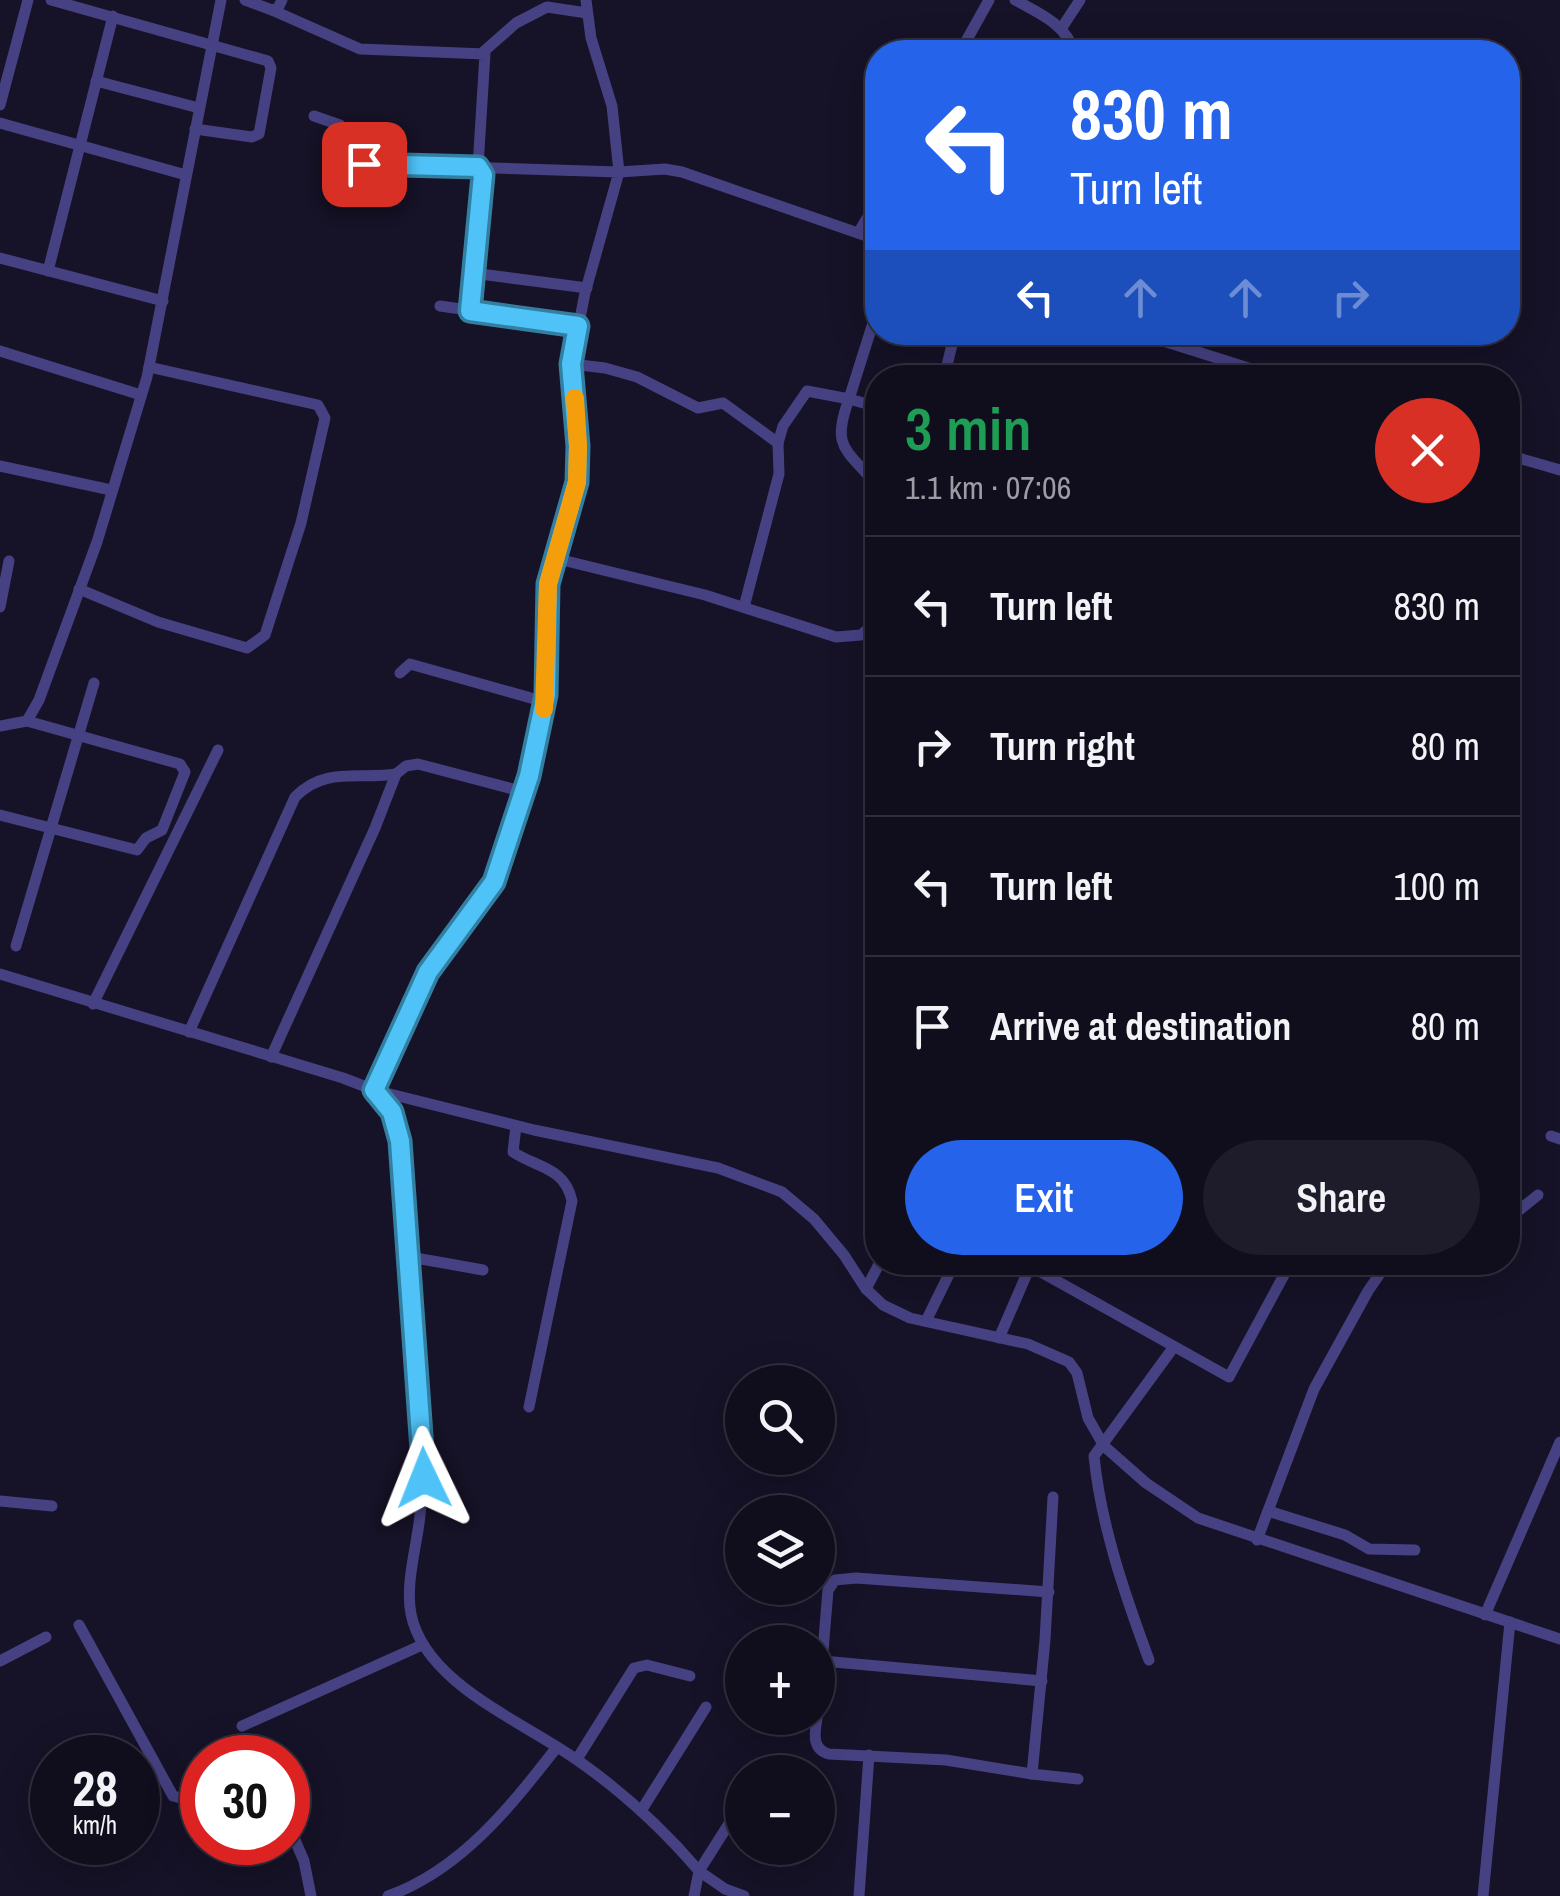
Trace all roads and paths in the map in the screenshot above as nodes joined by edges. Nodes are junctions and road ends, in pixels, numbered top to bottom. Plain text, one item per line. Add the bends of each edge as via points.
1 (28, 0) edge
2 (51, 0) edge
3 (220, 0) edge
4 (245, 0) edge
5 (282, 0) edge
6 (571, 0) edge
7 (989, 0) edge
8 (1015, 0) edge
9 (1080, 0) edge
10 (586, 6) edge
11 (272, 10) junction
12 (113, 16) junction
13 (1061, 29) junction
14 (967, 40) edge
15 (1067, 40) edge
16 (212, 43) junction
17 (482, 52) junction
18 (96, 81) junction
19 (0, 105) edge
20 (198, 108) junction
21 (314, 116) dead end
22 (0, 122) edge
23 (194, 128) junction
24 (79, 146) junction
25 (478, 167) junction
26 (620, 172) junction
27 (186, 175) junction
28 (865, 221) edge
29 (858, 233) junction
30 (865, 235) edge
31 (0, 258) edge
32 (48, 271) junction
33 (473, 273) junction
34 (587, 288) junction
35 (163, 301) junction
36 (440, 306) dead end
37 (470, 311) junction
38 (578, 326) junction
39 (866, 345) edge
40 (1176, 345) edge
41 (0, 350) edge
42 (571, 364) junction
43 (1239, 365) edge
44 (149, 367) junction
45 (141, 394) junction
46 (848, 399) junction
47 (865, 404) edge
48 (778, 443) junction
49 (1520, 458) edge
50 (0, 466) edge
51 (1560, 470) edge
52 (865, 471) edge
53 (112, 490) junction
54 (554, 558) junction
55 (9, 561) dead end
56 (79, 590) junction
57 (0, 607) edge
58 (744, 607) junction
59 (865, 631) edge
60 (400, 673) dead end
61 (94, 683) dead end
62 (545, 702) junction
63 (27, 721) junction
64 (0, 726) edge
65 (79, 738) junction
66 (218, 750) dead end
67 (396, 774) junction
68 (524, 792) junction
69 (0, 815) edge
70 (52, 830) junction
71 (16, 946) dead end
72 (0, 974) edge
73 (93, 1004) junction
74 (189, 1032) junction
75 (271, 1057) junction
76 (374, 1090) junction
77 (516, 1126) junction
78 (1538, 1195) dead end
79 (1520, 1209) edge
80 (410, 1257) junction
81 (484, 1270) dead end
82 (873, 1275) edge
83 (948, 1275) edge
84 (1026, 1275) edge
85 (1050, 1275) edge
86 (1284, 1275) edge
87 (1379, 1275) edge
88 (866, 1289) junction
89 (926, 1320) junction
90 (999, 1338) junction
91 (1173, 1348) junction
92 (529, 1407) dead end
93 (1560, 1442) edge
94 (1104, 1446) junction
95 (1053, 1497) dead end
96 (0, 1501) edge
97 (52, 1506) dead end
98 (1268, 1511) junction
99 (1257, 1540) junction
100 (1415, 1550) dead end
101 (1049, 1592) junction
102 (1485, 1614) junction
103 (1510, 1622) junction
104 (79, 1625) dead end
105 (826, 1625) edge
106 (46, 1637) dead end
107 (1560, 1639) edge
108 (422, 1645) junction
109 (1149, 1660) dead end
110 (0, 1661) edge
111 (835, 1662) edge
112 (690, 1676) dead end
113 (1042, 1681) junction
114 (706, 1707) dead end
115 (242, 1726) dead end
116 (816, 1735) edge
117 (557, 1747) junction
118 (870, 1754) junction
119 (577, 1759) junction
120 (1032, 1774) junction
121 (1078, 1779) dead end
122 (180, 1798) edge
123 (641, 1811) junction
124 (725, 1829) edge
125 (305, 1865) edge
126 (699, 1870) junction
127 (311, 1896) edge
128 (388, 1896) edge
129 (694, 1896) edge
130 (744, 1896) edge
131 (859, 1896) edge
132 (1483, 1896) edge

1 - 19 street
2 - 12 street
3 - 16 street
4 - 11 street
5 - 11 street
6 - 10 street
7 - 14 street
8 - 13 street
9 - 13 street
10 - 17 street via 547,7
10 - 26 street via 612,106
11 - 17 street via 360,50
12 - 16 street
12 - 18 street
13 - 15 street
16 - 20 street
16 - 23 street via 270,63 261,130 254,137
17 - 25 street
18 - 20 street
18 - 24 street
20 - 23 street
21 - 25 street via 340,124 364,164
22 - 24 street
23 - 27 street
24 - 27 street
24 - 32 street
25 - 26 street
25 - 33 street via 483,175
26 - 29 street via 682,172
26 - 34 street
27 - 35 street
28 - 29 street
29 - 30 street
31 - 32 street
32 - 35 street
33 - 34 street
33 - 37 street
34 - 38 street
35 - 44 street
36 - 37 street
37 - 38 street
38 - 42 street
39 - 46 street
40 - 43 street
41 - 45 street
42 - 48 street via 637,377 698,408 722,403
42 - 54 street via 578,467
44 - 45 street
44 - 56 street via 323,408 301,523 265,635 248,648 171,627
45 - 53 street
46 - 47 street
46 - 48 street via 807,390
46 - 52 street via 840,439
48 - 58 street via 779,474
49 - 51 street
50 - 53 street
53 - 56 street
54 - 58 street
54 - 62 street
55 - 57 street
56 - 63 street
58 - 59 street via 836,637
60 - 62 street via 410,664
61 - 65 street
62 - 68 street
63 - 64 street
63 - 65 street
65 - 70 street
65 - 70 street via 180,764 184,772 162,830 137,850
66 - 73 street
67 - 68 street via 418,764
67 - 74 street via 336,775 296,797
67 - 75 street
68 - 76 street via 494,882 428,972
69 - 70 street
70 - 71 street
72 - 73 street
73 - 74 street
74 - 75 street
75 - 76 street
76 - 77 street
76 - 80 street via 397,1124
77 - 88 street via 718,1168 782,1192 830,1236
77 - 92 street via 513,1152 558,1174 572,1201
78 - 79 street
80 - 81 street
80 - 108 street via 424,1478 410,1600
82 - 88 street
83 - 89 street
84 - 90 street
85 - 91 street
86 - 91 street via 1228,1377
87 - 98 street via 1314,1389
88 - 89 street via 883,1305
89 - 90 street
90 - 94 street via 1070,1362
91 - 94 street
93 - 102 street
94 - 99 street via 1187,1512
94 - 109 street via 1094,1456 1096,1482
95 - 101 street
96 - 97 street
98 - 99 street
98 - 100 street via 1369,1549
99 - 102 street
101 - 105 street via 842,1578 830,1584
101 - 113 street
102 - 103 street
103 - 107 street
103 - 132 street
104 - 122 street via 172,1796
106 - 110 street
108 - 115 street
108 - 117 street via 481,1699
111 - 113 street
112 - 119 street via 647,1664 634,1668
113 - 120 street
114 - 123 street
116 - 118 street via 823,1752
117 - 119 street
117 - 128 street via 475,1841
118 - 120 street
118 - 131 street
119 - 123 street
120 - 121 street
123 - 126 street
124 - 126 street
125 - 127 street
126 - 129 street
126 - 130 street

